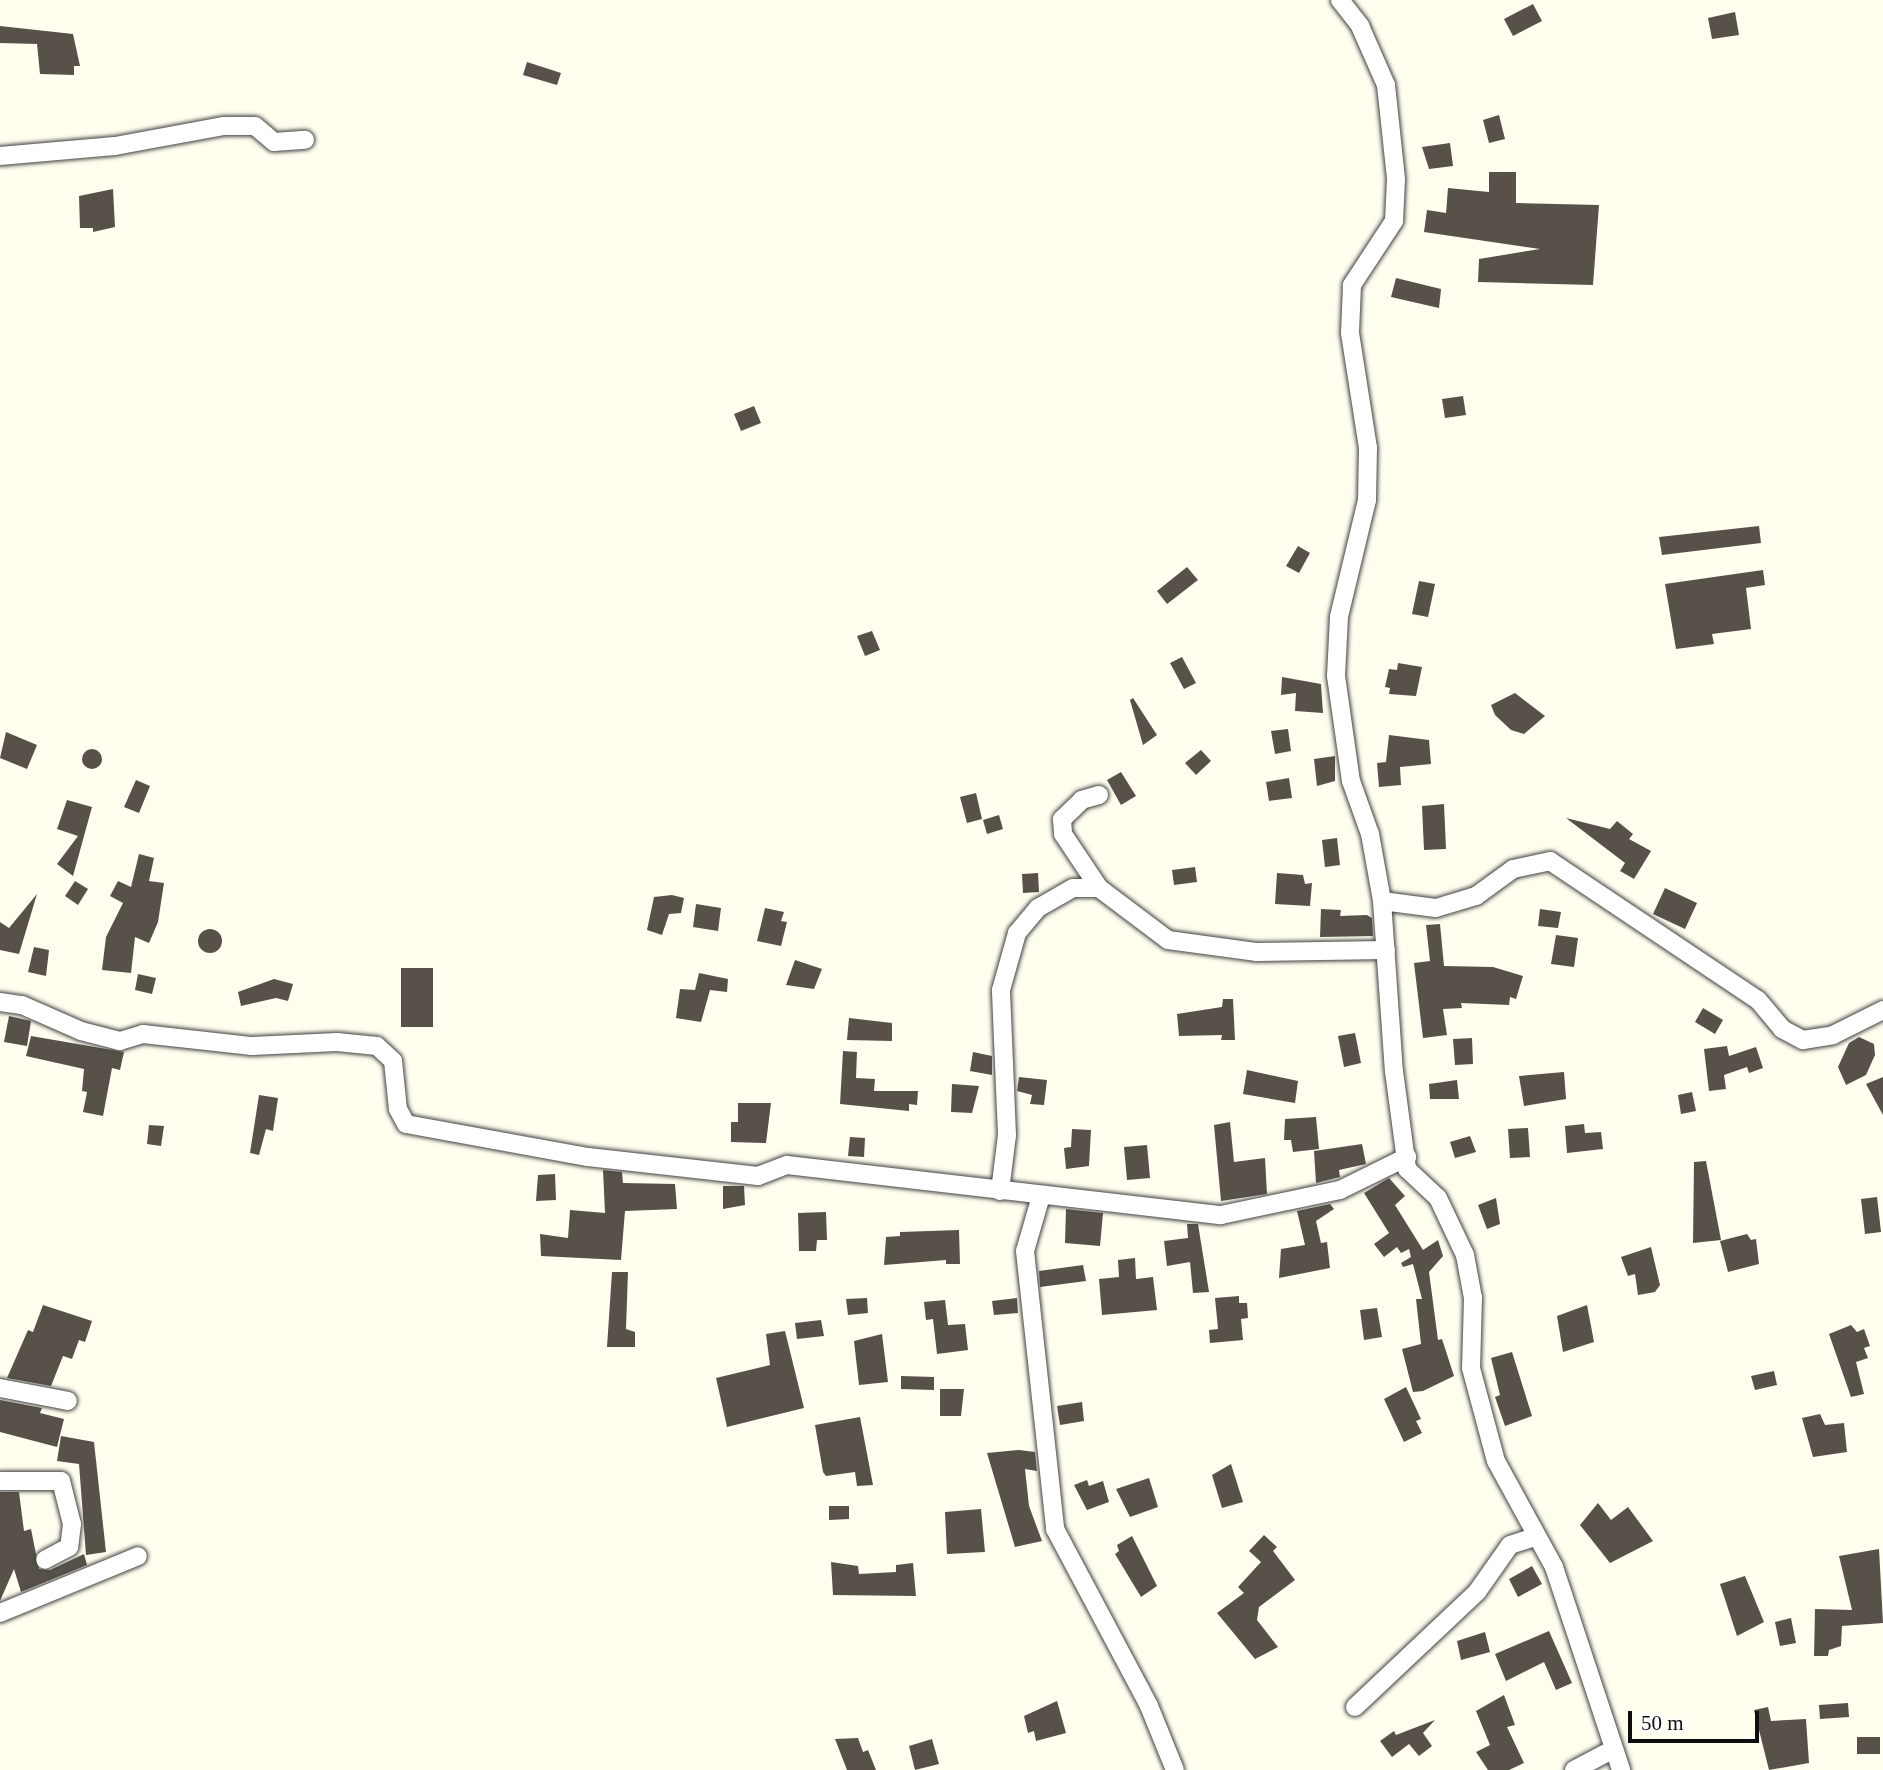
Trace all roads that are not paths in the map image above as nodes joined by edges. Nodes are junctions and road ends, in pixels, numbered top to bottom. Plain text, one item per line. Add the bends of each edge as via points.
1 (1340, 0) edge
2 (305, 140) dead end
3 (0, 156) edge
4 (1099, 795) dead end
5 (1100, 888) junction
6 (1382, 901) junction
7 (1386, 950) junction
8 (0, 1002) edge
9 (1883, 1010) edge
10 (1407, 1157) junction
11 (1000, 1191) junction
12 (1041, 1196) junction
13 (0, 1388) edge
14 (68, 1401) dead end
15 (0, 1481) edge
16 (1537, 1536) junction
17 (138, 1556) dead end
18 (45, 1560) dead end
19 (0, 1614) edge
20 (1355, 1707) dead end
21 (1614, 1749) junction
22 (1175, 1770) edge
23 (1574, 1770) edge
24 (1621, 1770) edge

1 - 6 street via 1360,26 1385,85 1396,179 1394,221 1352,285 1350,332 1368,449 1367,500 1339,617 1336,676 1351,781 1370,834
2 - 3 street via 274,142 255,126 224,126 115,146
4 - 5 street via 1082,800 1062,819 1063,834
5 - 7 street via 1138,921 1179,942 1257,952
5 - 11 street via 1073,888 1038,908 1017,933 1001,990 1007,1135
6 - 7 street
6 - 9 street via 1436,908 1476,896 1513,869 1550,861 1758,1000 1782,1029 1804,1040 1833,1035
7 - 10 street via 1394,1071
8 - 11 street via 22,1005 81,1031 120,1041 143,1034 253,1046 337,1042 377,1046 393,1061 398,1109 406,1124 588,1157 758,1176 786,1165
10 - 12 street via 1340,1190 1221,1215
10 - 16 street via 1407,1169 1437,1198 1465,1255 1474,1298 1471,1368 1477,1393 1496,1461
11 - 12 street
12 - 22 street via 1025,1251 1055,1529 1149,1706
13 - 14 street
15 - 18 street via 61,1481 72,1524 69,1547
16 - 20 street via 1510,1545 1477,1592
16 - 21 street via 1554,1567
17 - 19 street
21 - 23 street
21 - 24 street

